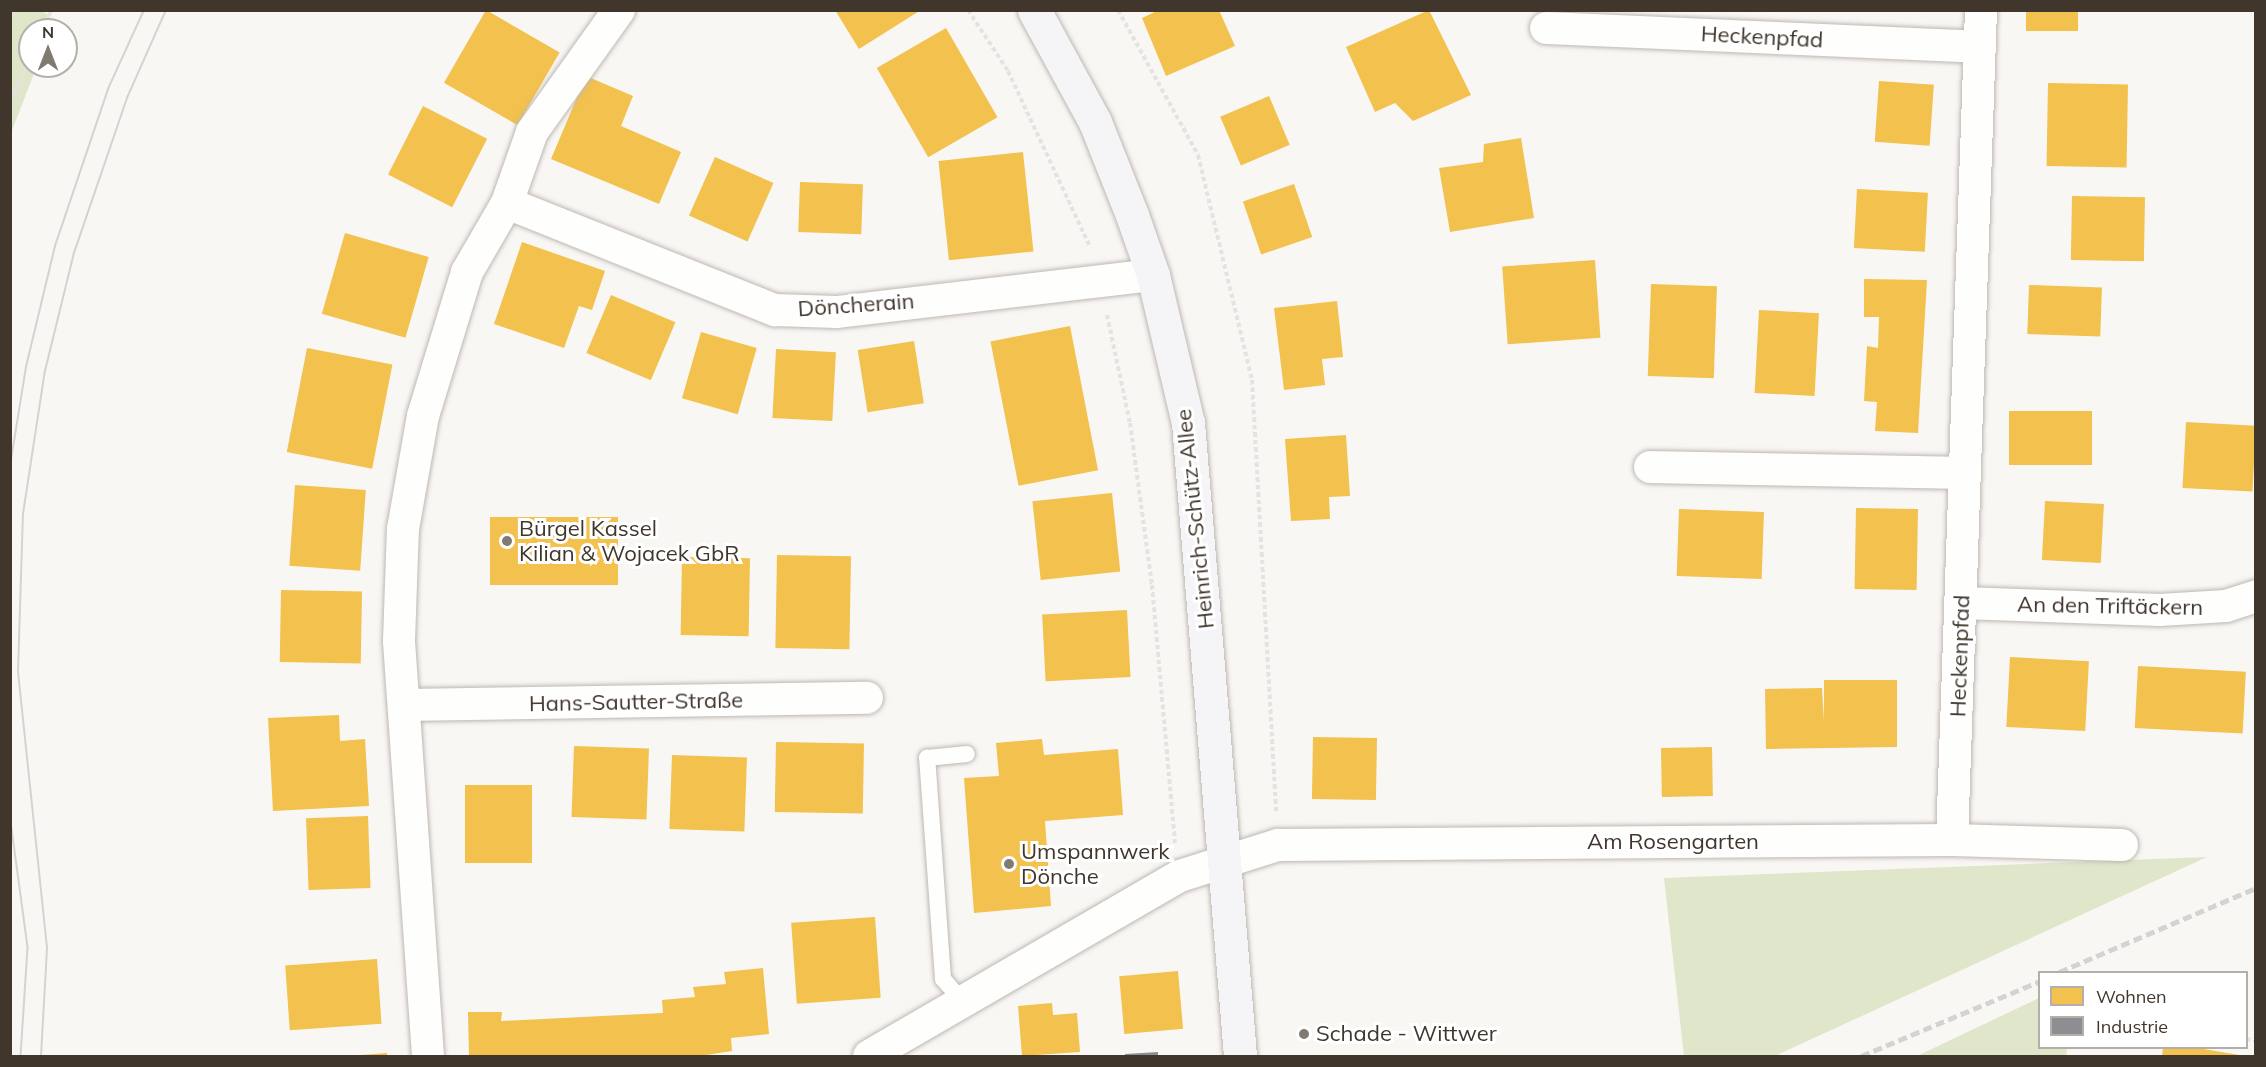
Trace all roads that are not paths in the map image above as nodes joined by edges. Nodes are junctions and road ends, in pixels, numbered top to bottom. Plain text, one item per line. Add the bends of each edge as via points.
1 (618, 10) edge
2 (1034, 10) edge
3 (1981, 10) edge
4 (1546, 28) dead end
5 (1979, 47) junction
6 (507, 203) junction
7 (1153, 275) junction
8 (1650, 466) dead end
9 (1965, 473) junction
10 (2256, 596) edge
11 (1962, 603) junction
12 (867, 698) dead end
13 (405, 705) junction
14 (967, 754) dead end
15 (1952, 840) junction
16 (2122, 845) dead end
17 (1226, 861) junction
18 (963, 1002) junction
19 (428, 1056) edge
20 (869, 1056) edge
21 (1240, 1056) edge

1 - 6 street via 532,132
2 - 7 main road, Heinrich-Schütz-Allee via 1095,122
3 - 5 street, Heckenpfad
4 - 5 street, Heckenpfad
5 - 9 street, Heckenpfad
6 - 7 street, Döncherain via 775,310 837,312 1099,278
6 - 13 street via 467,273 423,416 403,529 399,641
7 - 17 main road, Heinrich-Schütz-Allee via 1188,423
8 - 9 street
9 - 11 street, Heckenpfad
10 - 11 street, An den Triftäckern via 2226,606 2160,610
11 - 15 street, Heckenpfad
12 - 13 street, Hans-Sautter-Straße
13 - 19 street
14 - 18 lane via 927,758 943,979
15 - 16 street, Am Rosengarten
15 - 17 street, Am Rosengarten via 1278,845
17 - 18 street, Am Rosengarten via 1180,876
17 - 21 main road, Heinrich-Schütz-Allee
18 - 20 street, Am Rosengarten

